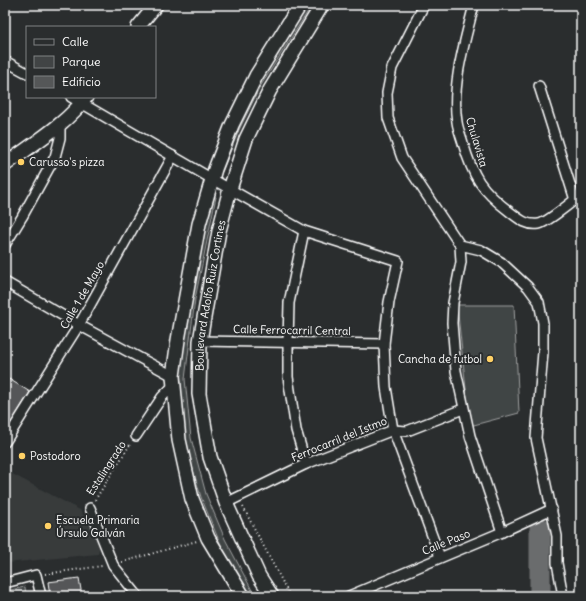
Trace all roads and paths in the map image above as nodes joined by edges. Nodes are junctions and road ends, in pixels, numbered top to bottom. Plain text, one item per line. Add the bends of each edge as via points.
1 (156, 5) edge
2 (300, 5) edge
3 (322, 5) edge
4 (424, 5) edge
5 (474, 5) edge
6 (139, 26) edge
7 (5, 61) edge
8 (26, 72) edge
9 (539, 86) dead end
10 (80, 99) edge
11 (60, 124) junction
12 (173, 156) junction
13 (5, 165) edge
14 (212, 179) junction
15 (230, 189) junction
16 (578, 197) edge
17 (304, 231) junction
18 (5, 245) edge
19 (460, 245) junction
20 (5, 282) edge
21 (79, 325) junction
22 (200, 341) junction
23 (288, 342) junction
24 (384, 344) junction
25 (174, 380) junction
26 (463, 409) junction
27 (393, 430) junction
28 (136, 436) joint
29 (5, 442) edge
30 (306, 464) junction
31 (238, 497) junction
32 (226, 502) junction
33 (90, 508) joint
34 (548, 510) junction
35 (502, 532) junction
36 (440, 557) junction
37 (5, 583) edge
38 (41, 596) edge
39 (138, 596) edge
40 (243, 596) edge
41 (272, 596) edge
42 (290, 596) edge
43 (348, 596) edge
44 (563, 596) edge

1 - 6 main road
2 - 14 main road, Boulevard Adolfo Ruiz Cortines via 256,76 232,126
3 - 15 main road, Boulevard Adolfo Ruiz Cortines via 270,90 246,139
4 - 19 street via 392,68 387,93 388,118 402,158
5 - 16 street, Chulavista via 456,95 457,122 469,163 479,182 495,201 521,221 532,225 541,224
7 - 8 street
9 - 16 street
10 - 11 main road
10 - 12 street
11 - 13 main road
11 - 18 street via 60,138 55,157
12 - 14 street
12 - 21 street, Calle 1 de Mayo
14 - 15 street
14 - 25 main road, Boulevard Adolfo Ruiz Cortines via 199,224 178,340
15 - 17 street
15 - 22 main road, Boulevard Adolfo Ruiz Cortines via 219,231
17 - 23 street via 289,303
17 - 24 street via 398,261 389,302
19 - 26 street via 461,262 452,323 456,371
19 - 34 street via 481,250 500,262 528,286 539,302 543,323 543,352 536,438
20 - 21 street
21 - 25 street
21 - 29 street, Calle 1 de Mayo
22 - 23 street, Calle Ferrocarril Central
22 - 32 main road, Boulevard Adolfo Ruiz Cortines via 199,394 210,457
23 - 24 street, Calle Ferrocarril Central
23 - 30 street via 288,377 296,430
24 - 27 street via 386,387
25 - 28 street
25 - 40 main road, Boulevard Adolfo Ruiz Cortines via 179,440 192,499 208,538
26 - 27 street, Ferrocarril del Istmo via 407,431
26 - 35 street
27 - 30 street, Ferrocarril del Istmo
27 - 36 street
28 - 33 path, Estalingrado
30 - 31 street, Ferrocarril del Istmo
31 - 32 street, Ferrocarril del Istmo
31 - 42 path
32 - 41 main road, Boulevard Adolfo Ruiz Cortines via 259,576
33 - 39 street via 113,565
34 - 35 street, Calle Paso
34 - 44 street via 557,536 557,563
35 - 36 street, Calle Paso
36 - 43 street, Calle Paso
37 - 38 street via 36,575

